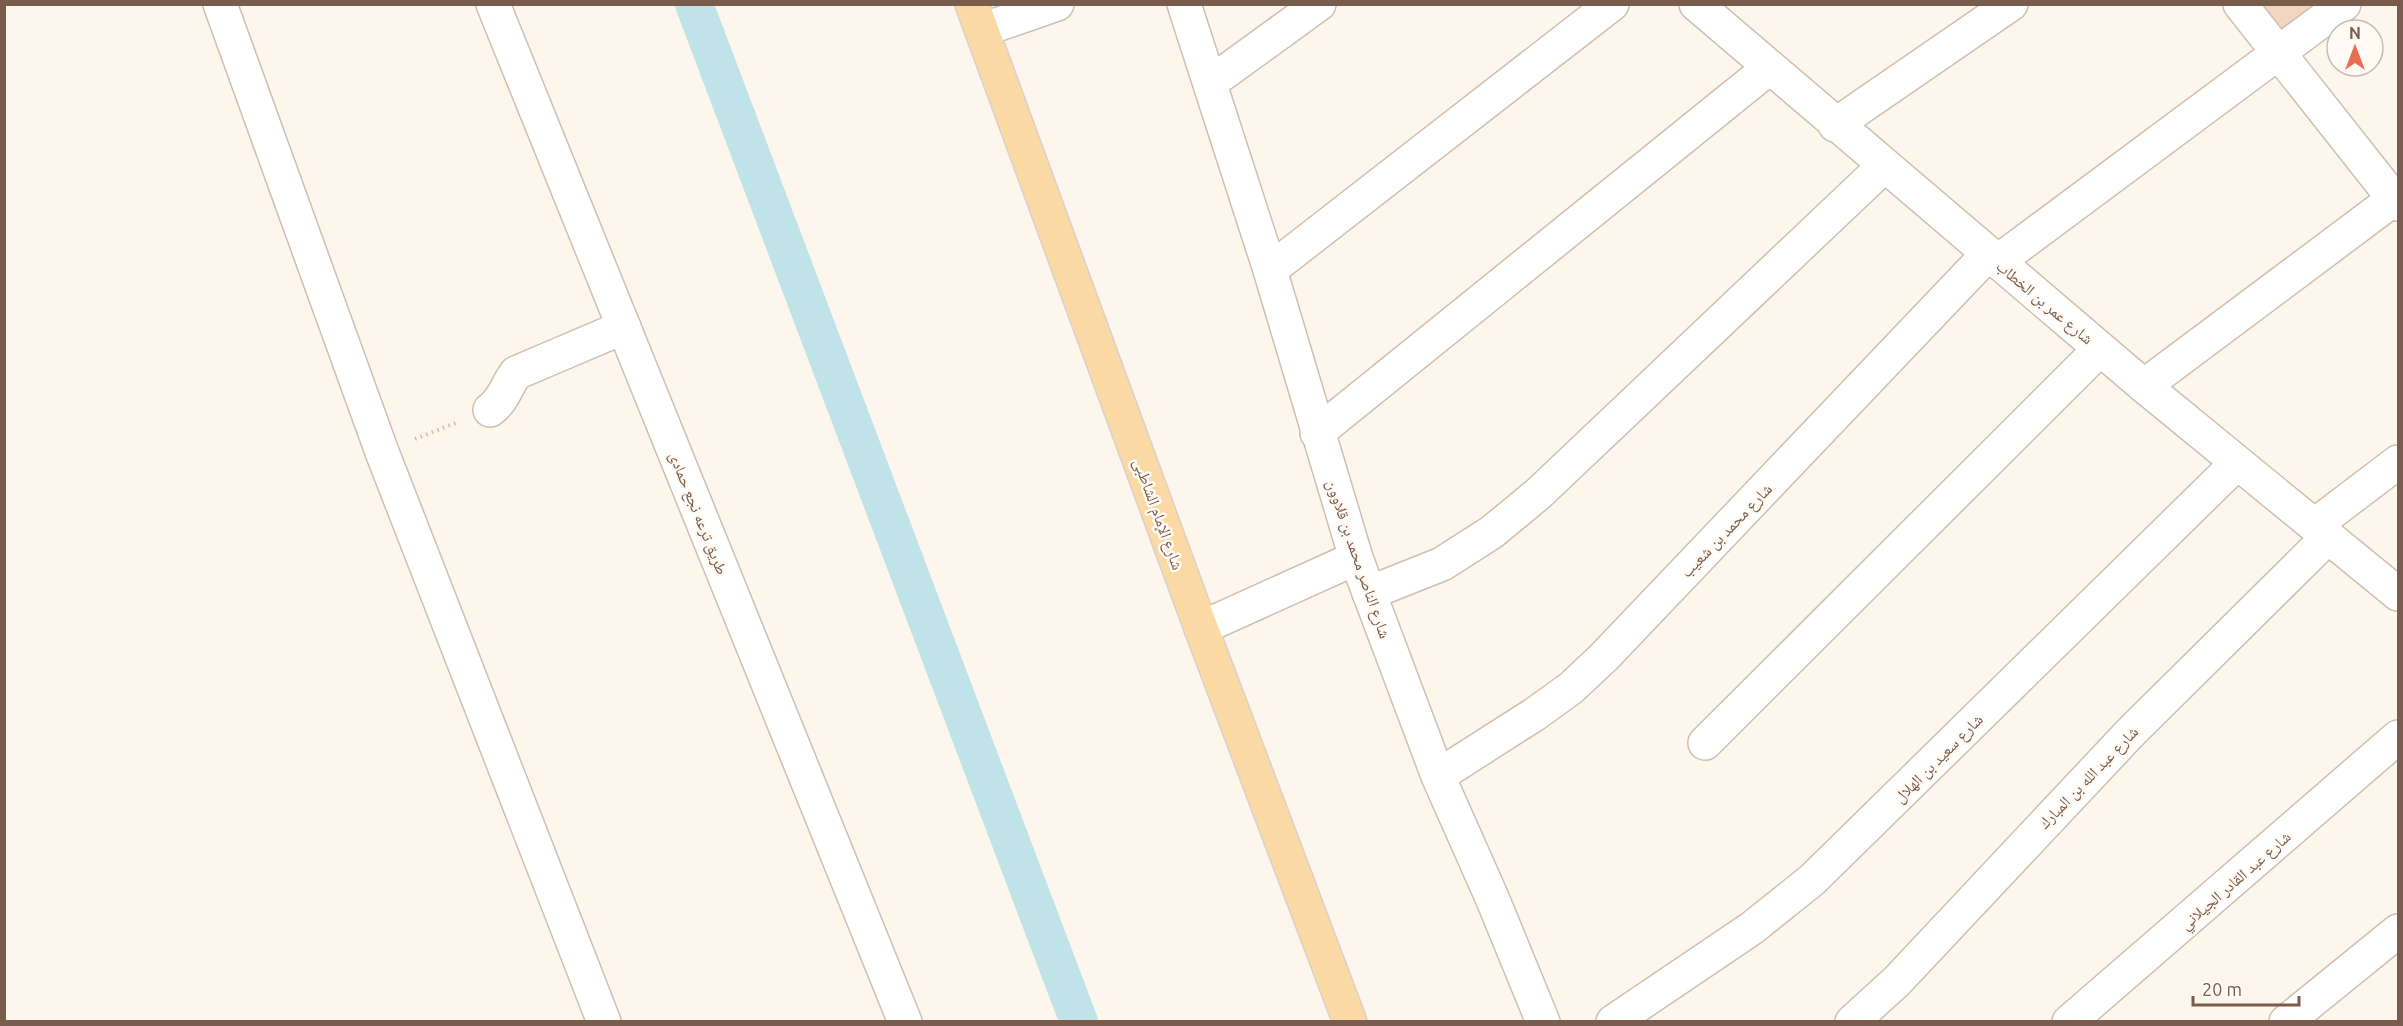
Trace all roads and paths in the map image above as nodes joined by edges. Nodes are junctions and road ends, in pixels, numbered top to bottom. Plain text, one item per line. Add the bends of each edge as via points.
1 (220, 4) edge
2 (493, 4) edge
3 (1057, 4) edge
4 (1184, 4) edge
5 (1319, 4) edge
6 (1612, 4) edge
7 (1696, 4) edge
8 (2011, 4) edge
9 (2240, 4) edge
10 (2344, 4) edge
11 (977, 17) edge
12 (2279, 53) junction
13 (1769, 68) junction
14 (1210, 84) junction
15 (1835, 125) junction
16 (1884, 166) junction
17 (2397, 200) edge
18 (1992, 258) junction
19 (1270, 270) junction
20 (624, 327) junction
21 (2100, 349) junction
22 (2144, 386) junction
23 (490, 410) dead end
24 (1317, 433) junction
25 (2398, 462) edge
26 (2237, 463) junction
27 (2322, 531) junction
28 (1356, 558) junction
29 (1369, 593) junction
30 (2398, 594) edge
31 (1201, 628) junction
32 (2398, 737) edge
33 (1705, 743) dead end
34 (1438, 776) junction
35 (2398, 931) edge
36 (604, 1022) edge
37 (905, 1022) edge
38 (1350, 1022) edge
39 (1543, 1022) edge
40 (1613, 1022) edge
41 (1852, 1022) edge
42 (2069, 1022) edge
43 (2286, 1022) edge

1 - 36 street via 382,452
2 - 20 street, طريق ترعه نجع حمادى
3 - 11 street
4 - 14 street, شارع الناصر محمد بن قلاوون
5 - 14 street
6 - 19 street
7 - 13 street, شارع عمر بن الخطاب
8 - 15 street
9 - 12 street
10 - 12 street, شارع محمد بن شعيب
11 - 31 main road, شارع الإمام الشاطبى
12 - 17 street
12 - 18 street, شارع محمد بن شعيب
13 - 15 street, شارع عمر بن الخطاب
13 - 24 street
14 - 19 street, شارع الناصر محمد بن قلاوون
15 - 16 street, شارع عمر بن الخطاب
16 - 18 street, شارع عمر بن الخطاب
16 - 29 street via 1538,494 1492,532 1442,564
17 - 22 street
18 - 21 street, شارع عمر بن الخطاب
18 - 34 street, شارع محمد بن شعيب via 1571,688
19 - 24 street, شارع الناصر محمد بن قلاوون
20 - 23 street via 516,373 503,398
20 - 37 street, طريق ترعه نجع حمادى
21 - 22 street, شارع عمر بن الخطاب
21 - 33 street
22 - 26 street, شارع عمر بن الخطاب
24 - 28 street, شارع الناصر محمد بن قلاوون
25 - 27 street, شارع عبد الله بن المبارك
26 - 27 street, شارع عمر بن الخطاب
26 - 40 street, شارع سعيد بن الهلال via 1812,880 1752,928
27 - 30 street, شارع عمر بن الخطاب
27 - 41 street, شارع عبد الله بن المبارك via 1897,981
28 - 29 street, شارع الناصر محمد بن قلاوون
28 - 31 street
29 - 34 street, شارع الناصر محمد بن قلاوون
31 - 38 main road, شارع الإمام الشاطبى
32 - 42 street, شارع عبد القادر الجيلاني
34 - 39 street, شارع الناصر محمد بن قلاوون
35 - 43 street

